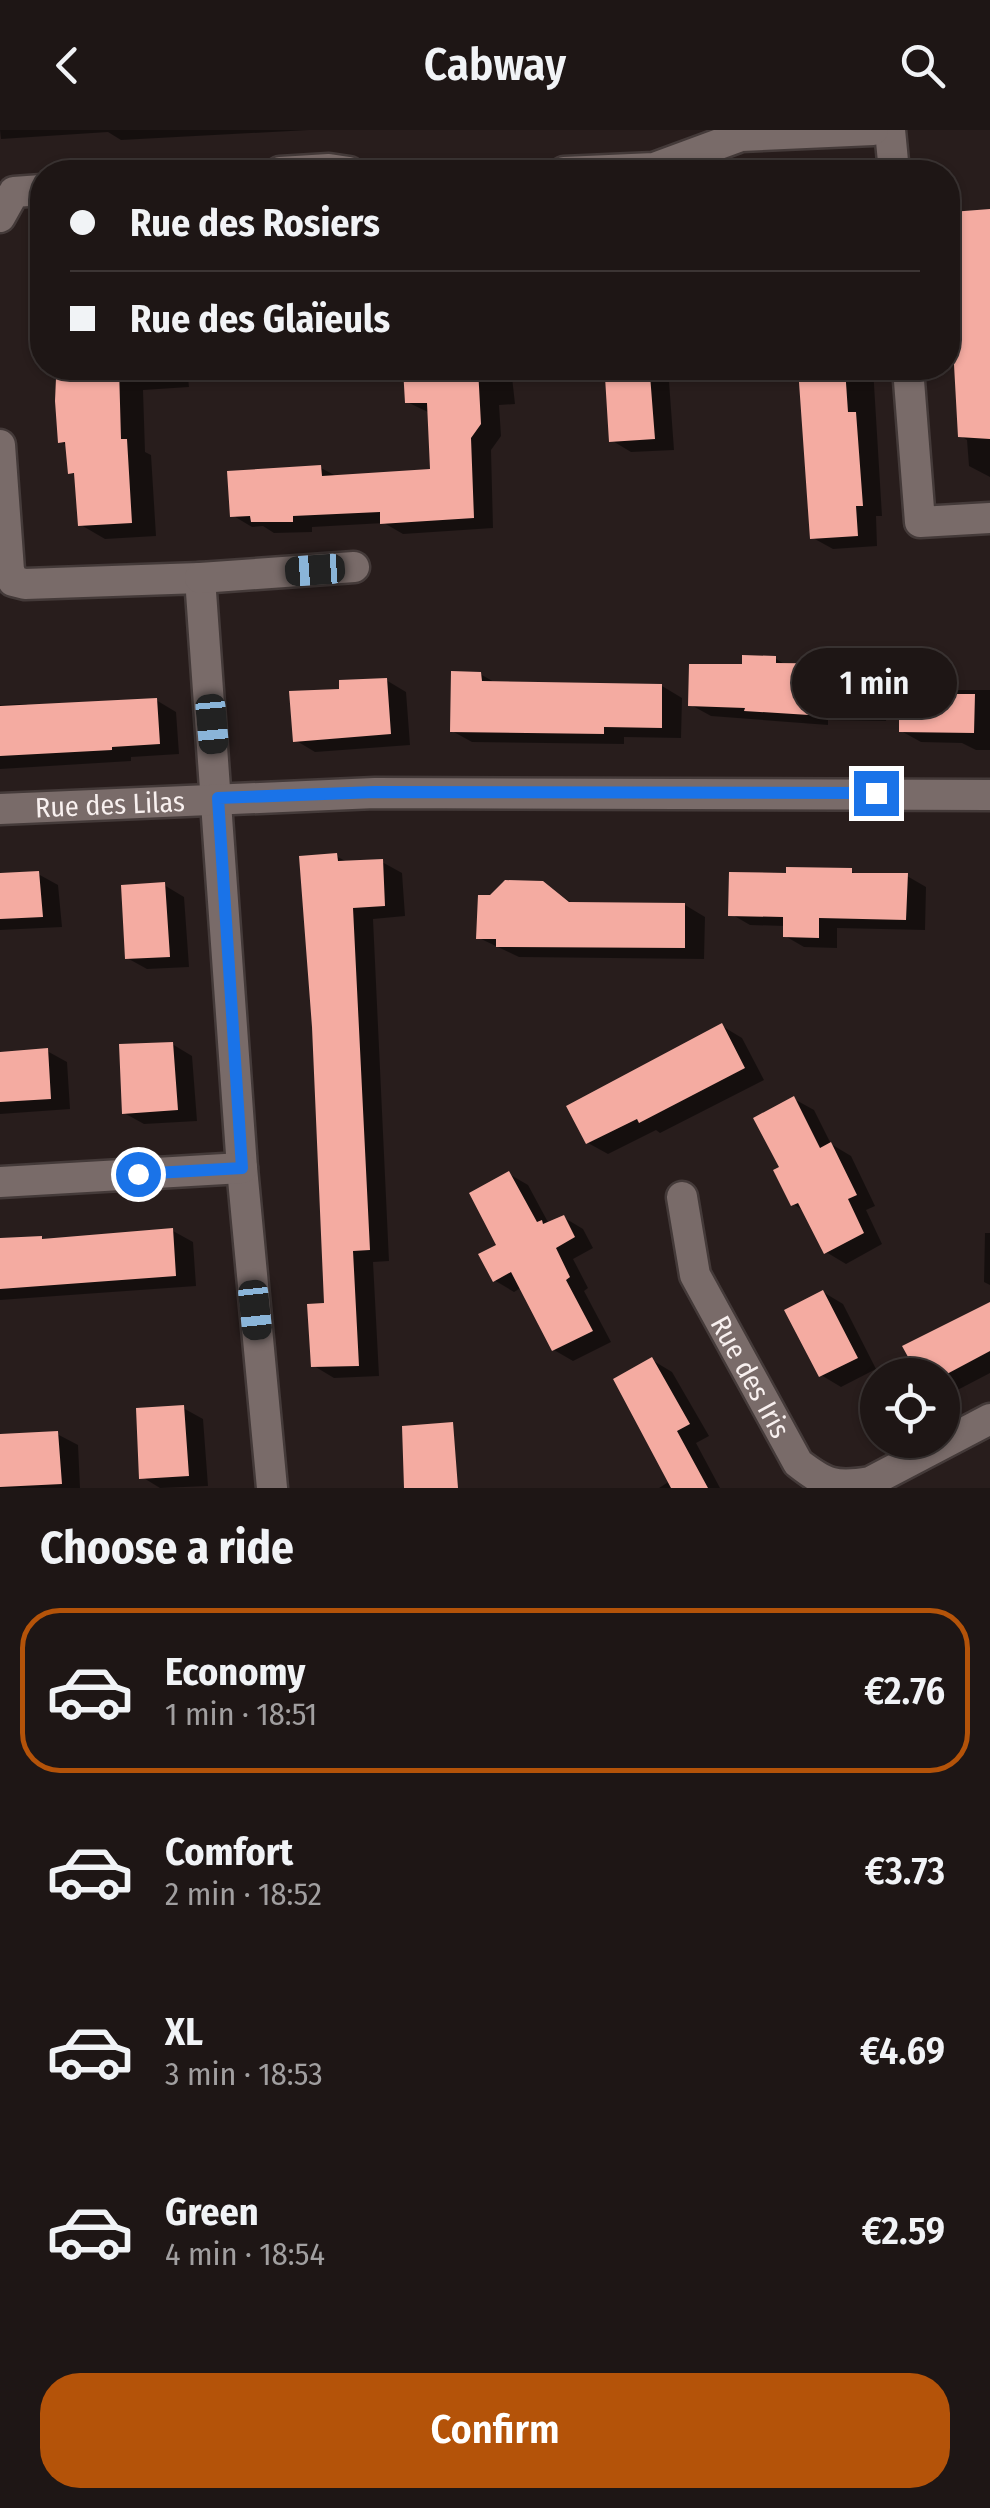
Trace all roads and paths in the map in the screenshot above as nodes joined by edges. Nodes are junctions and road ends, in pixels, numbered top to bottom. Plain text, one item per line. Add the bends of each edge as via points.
1 (873, 130) edge
2 (890, 130) edge
3 (676, 160) edge
4 (893, 160) edge
5 (30, 191) edge
6 (0, 218) edge
7 (909, 380) edge
8 (0, 445) edge
9 (990, 518) edge
10 (354, 567) dead end
11 (200, 578) junction
12 (990, 795) edge
13 (218, 798) junction
14 (0, 809) edge
15 (242, 1168) junction
16 (0, 1182) edge
17 (682, 1197) dead end
18 (990, 1419) edge
19 (272, 1488) edge

1 - 3 street via 741,136
2 - 4 street
5 - 6 street via 14,192
7 - 9 street via 920,522
8 - 11 street via 14,582
10 - 11 street
11 - 13 street
12 - 13 street, Rue des Lilas via 375,792
13 - 14 street, Rue des Lilas
13 - 15 street
15 - 16 street
15 - 19 street
17 - 18 street, Rue des Iris via 695,1275 798,1463 823,1482 870,1482

